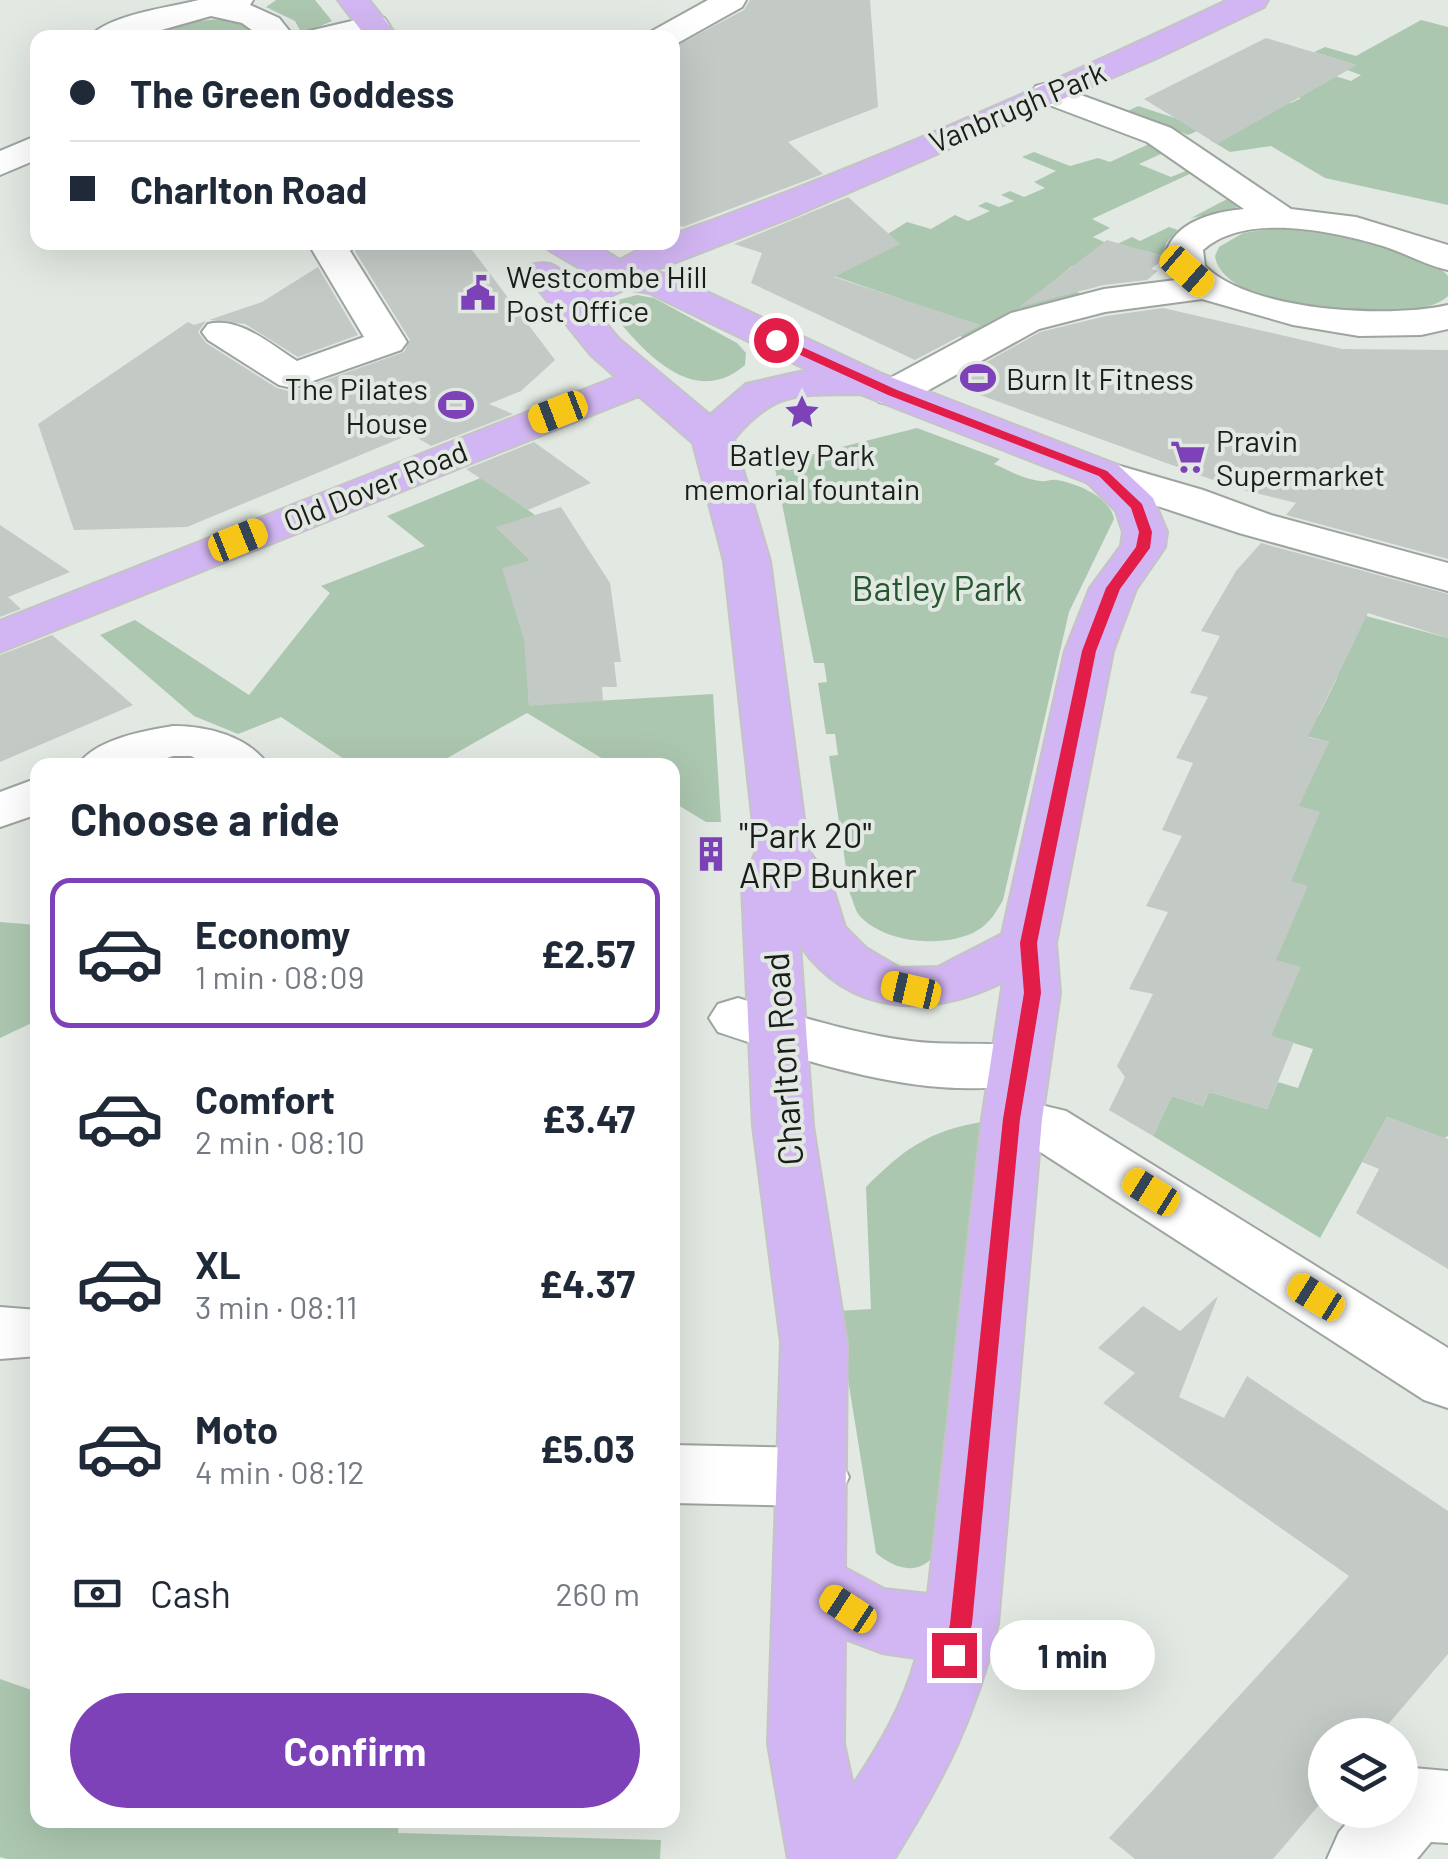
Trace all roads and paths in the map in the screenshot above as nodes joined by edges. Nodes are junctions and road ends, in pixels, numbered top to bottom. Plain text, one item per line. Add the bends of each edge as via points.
1 (731, 0) edge
2 (1253, 0) edge
3 (228, 4) edge
4 (370, 21) edge
5 (127, 30) edge
6 (274, 30) edge
7 (344, 30) edge
8 (677, 30) edge
9 (1048, 94) junction
10 (779, 210) junction
11 (1278, 216) junction
12 (680, 246) edge
13 (331, 250) edge
14 (542, 250) edge
15 (548, 250) edge
16 (668, 250) edge
17 (1448, 259) edge
18 (622, 277) junction
19 (1206, 287) junction
20 (697, 300) junction
21 (567, 301) junction
22 (1448, 317) edge
23 (222, 332) dead end
24 (641, 381) junction
25 (879, 387) junction
26 (714, 438) junction
27 (1103, 474) junction
28 (1255, 524) junction
29 (1143, 548) junction
30 (1448, 578) edge
31 (0, 638) edge
32 (119, 758) edge
33 (229, 758) edge
34 (30, 798) edge
35 (0, 811) edge
36 (782, 851) junction
37 (1028, 943) junction
38 (759, 1026) junction
39 (1015, 1092) junction
40 (1448, 1381) edge
41 (680, 1474) edge
42 (814, 1477) junction
43 (812, 1585) junction
44 (961, 1624) junction
45 (1448, 1807) edge
46 (828, 1859) edge
47 (849, 1859) edge
48 (1367, 1859) edge

1 - 8 street
2 - 9 main road, Vanbrugh Park
3 - 5 street
3 - 6 street
4 - 7 street
9 - 10 main road, Vanbrugh Park
9 - 11 street via 1159,135
10 - 12 main road, Vanbrugh Park
10 - 20 main road, Vanbrugh Park via 705,272
11 - 17 street via 1414,244
11 - 19 street via 1218,224 1188,242 1182,256 1187,271
13 - 23 street via 386,342 293,376
14 - 21 main road
15 - 18 main road
16 - 18 main road, Vanbrugh Park
18 - 20 main road
18 - 21 main road, Vanbrugh Park
19 - 22 street via 1355,324 1425,325
19 - 25 street via 1104,301 1025,321
20 - 25 main road
21 - 24 main road
24 - 26 main road
24 - 31 main road, Old Dover Road
25 - 26 main road via 808,382 752,395
25 - 27 main road
26 - 36 main road, Charlton Road via 747,561
27 - 28 street
27 - 29 main road via 1143,517
28 - 29 street via 1190,524
28 - 30 street
29 - 37 main road via 1113,588 1089,651
32 - 33 street via 177,738
34 - 35 street
36 - 37 main road via 806,886 812,921 824,940 871,978 911,990 948,986
36 - 38 main road, Charlton Road via 769,887
37 - 39 main road via 1032,993
38 - 39 street via 900,1062 984,1068
38 - 42 main road, Charlton Road via 783,1126 814,1342
39 - 40 street via 1044,1126
39 - 44 main road
41 - 42 street
42 - 43 main road, Charlton Road
43 - 44 main road via 882,1622 923,1629
43 - 46 main road, Charlton Road via 806,1744
44 - 47 main road via 946,1686 916,1756
45 - 48 street via 1413,1804

